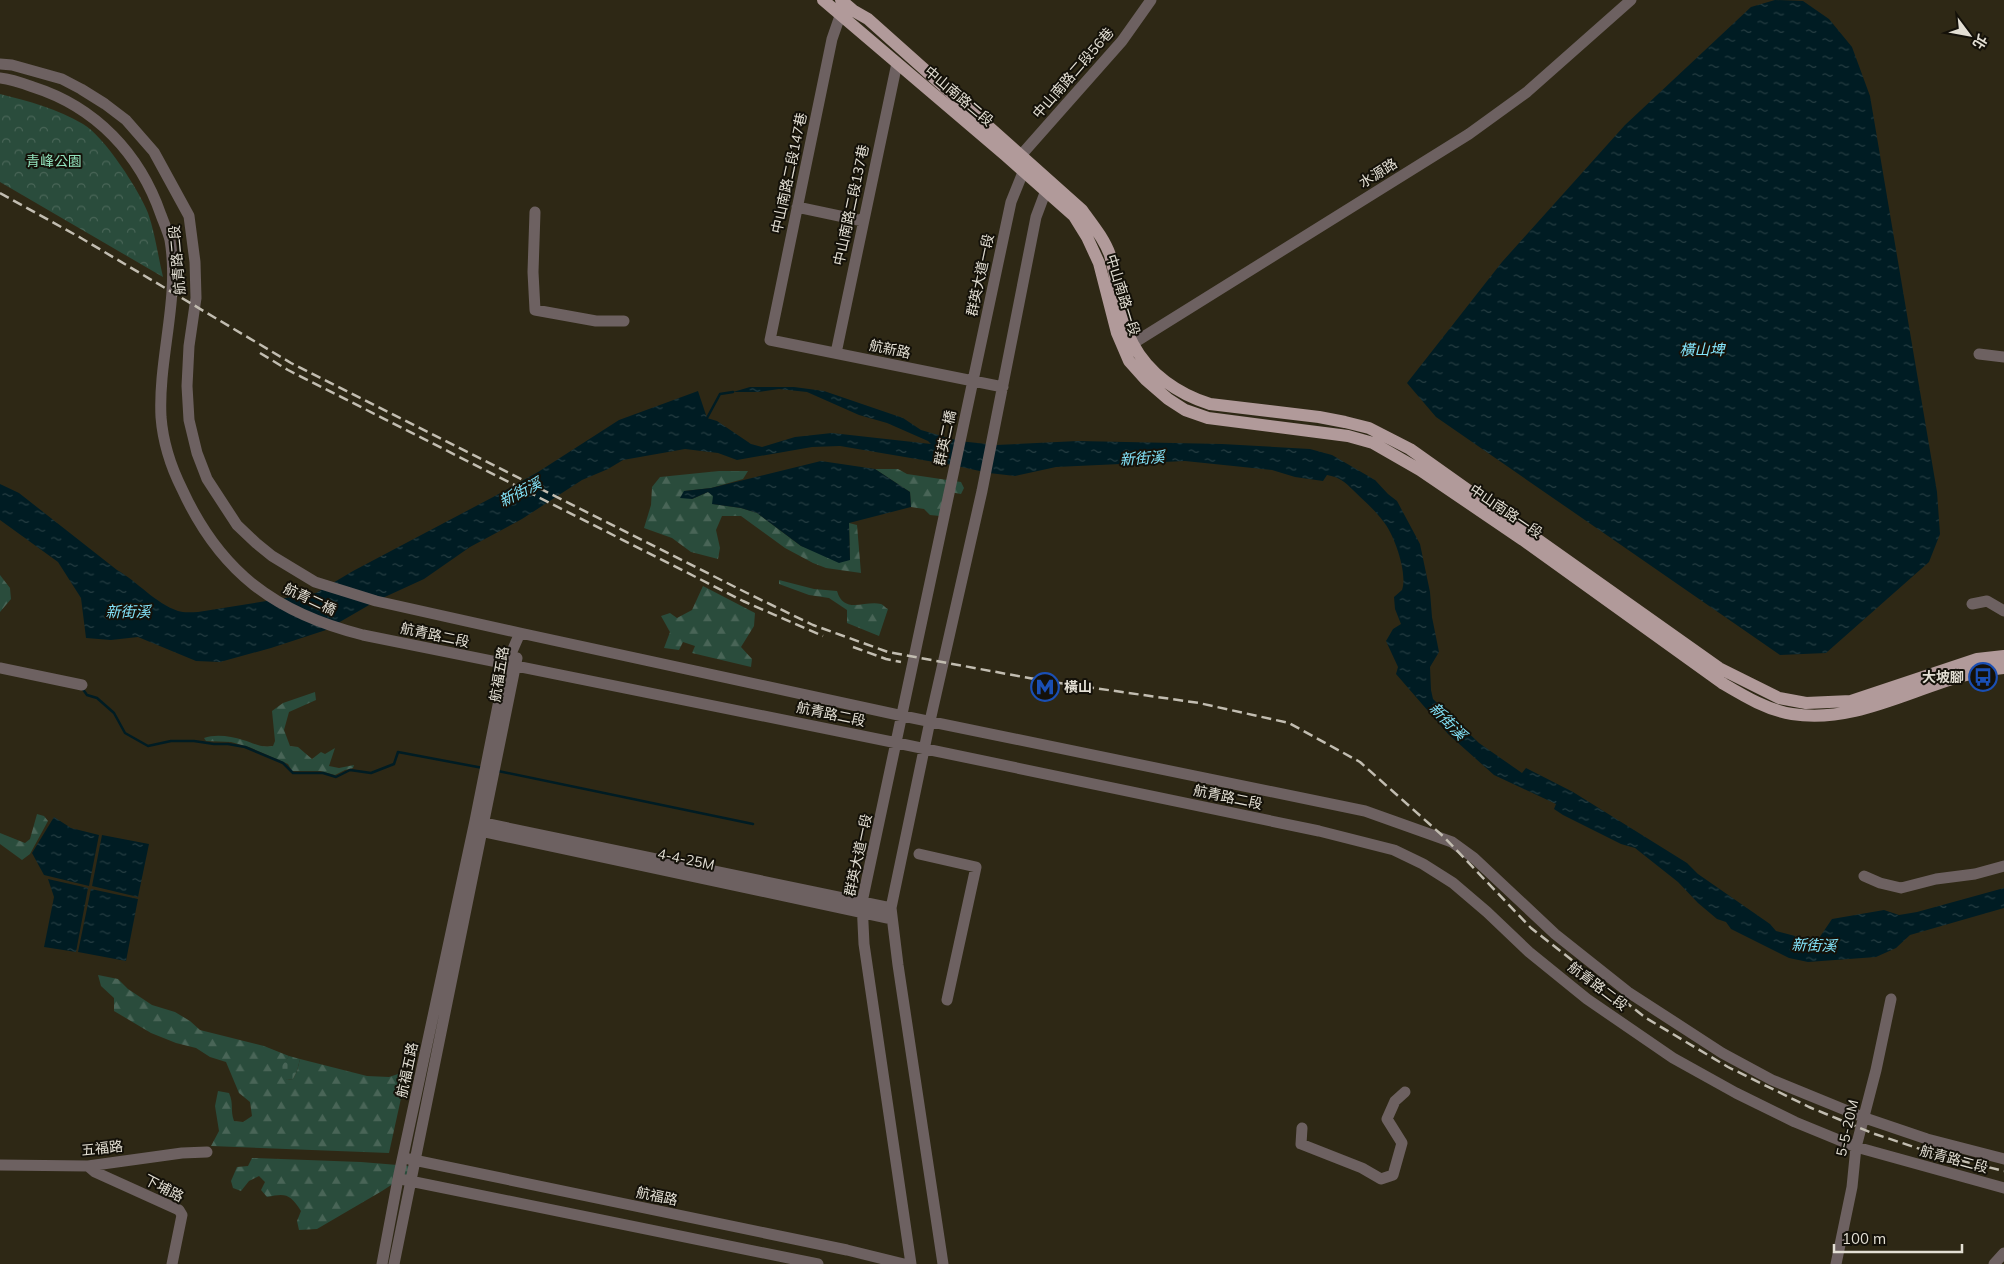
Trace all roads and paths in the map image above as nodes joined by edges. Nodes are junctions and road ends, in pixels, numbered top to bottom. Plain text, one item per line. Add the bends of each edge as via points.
1 (823, 0) edge
2 (841, 0) edge
3 (1151, 0) edge
4 (1631, 0) edge
5 (841, 14) junction
6 (897, 63) junction
7 (0, 64) edge
8 (0, 78) edge
9 (1022, 163) junction
10 (1047, 186) junction
11 (798, 207) junction
12 (535, 212) dead end
13 (1078, 213) joint
14 (863, 221) junction
15 (624, 321) dead end
16 (770, 340) joint
17 (1127, 345) junction
18 (836, 353) junction
19 (1979, 354) dead end
20 (2004, 358) edge
21 (972, 382) junction
22 (1003, 387) junction
23 (969, 398) joint
24 (951, 485) joint
25 (300, 573) joint
26 (250, 582) joint
27 (1972, 604) dead end
28 (409, 608) joint
29 (2004, 611) edge
30 (520, 633) junction
31 (363, 635) joint
32 (2004, 656) edge
33 (511, 665) junction
34 (0, 668) edge
35 (2004, 668) edge
36 (82, 686) dead end
37 (903, 716) junction
38 (930, 722) junction
39 (897, 743) junction
40 (924, 749) junction
41 (479, 826) junction
42 (919, 854) dead end
43 (2004, 866) edge
44 (1864, 876) dead end
45 (862, 907) junction
46 (892, 914) junction
47 (1891, 999) dead end
48 (947, 1000) dead end
49 (1405, 1092) dead end
50 (1864, 1118) junction
51 (1302, 1128) dead end
52 (1856, 1147) junction
53 (207, 1152) dead end
54 (409, 1159) junction
55 (2004, 1159) edge
56 (0, 1165) edge
57 (88, 1166) junction
58 (398, 1179) junction
59 (411, 1182) junction
60 (2004, 1188) edge
61 (2004, 1253) edge
62 (172, 1264) edge
63 (382, 1264) edge
64 (394, 1264) edge
65 (818, 1264) edge
66 (904, 1264) edge
67 (911, 1264) edge
68 (943, 1264) edge
69 (1836, 1264) edge
70 (1994, 1264) edge

1 - 5 main road, 中山南路二段
2 - 9 main road, 中山南路二段 via 868,19
3 - 9 street, 中山南路二段56巷 via 1122,41
4 - 17 street, 水源路 via 1527,92 1469,134
5 - 6 main road, 中山南路二段
5 - 11 street, 中山南路二段147巷 via 832,39
6 - 9 main road, 中山南路二段
6 - 14 street, 中山南路二段137巷
7 - 25 street, 航青路二段 via 62,79 81,89 126,120 154,152 188,216 195,262 196,298 186,386 189,420 197,453 207,479 237,525 272,556
8 - 26 street, 航青路二段 via 47,91 84,110 114,135 139,168 157,203 170,240 172,283 162,382 164,442 174,472 203,531
9 - 10 main road, 中山南路二段
9 - 21 street, 群英大道一段 via 1010,202
10 - 13 main road, 中山南路二段
10 - 22 street via 1036,217
11 - 14 street
11 - 16 street, 中山南路二段147巷
12 - 15 street via 535,310 596,321
13 - 17 main road, 中山南路一段 via 1099,263 1117,333
14 - 18 street, 中山南路二段137巷
16 - 18 street, 航新路
17 - 32 main road, 中山南路一段 via 1163,381 1193,399 1345,422 1369,428 1392,439 1719,668 1779,698 1806,703 1851,701 1962,664
17 - 35 main road, 中山南路一段 via 1129,361 1146,380 1185,410 1208,418 1348,436 1373,443 1420,470 1523,540 1722,683 1769,707 1792,714 1848,713 1952,679
18 - 21 street, 航新路
19 - 20 street
21 - 22 street, 航新路
21 - 23 street, 群英大道一段
22 - 38 street
23 - 24 street, 群英二橋
24 - 37 street, 群英大道一段
25 - 28 street, 航青二橋 via 348,594
26 - 31 street, 航青二橋 via 278,602 313,619
27 - 29 street via 1987,601
28 - 30 street, 航青路二段
30 - 33 street, 航福五路
30 - 37 street, 航青路二段
31 - 33 street, 航青路二段
33 - 39 street, 航青路二段
33 - 41 street, 航福五路
33 - 41 street, 航福五路 via 495,770
34 - 36 street
37 - 38 street, 航青路二段
37 - 39 street, 群英大道一段
38 - 40 street
38 - 50 street, 航青路二段 via 1365,811 1452,842 1474,858 1555,934 1636,997 1722,1053 1772,1080
39 - 40 street, 航青路二段
39 - 45 street, 群英大道一段
40 - 46 street
40 - 52 street, 航青路二段 via 1310,829 1394,850 1453,883 1580,993 1673,1058 1795,1122
41 - 45 street, 4-4-25M
41 - 54 street, 航福五路
42 - 48 street via 976,867
43 - 44 street via 1901,888
45 - 46 street, 4-4-25M
45 - 67 street, 群英大道一段 via 864,944
46 - 68 street
47 - 50 street, 5-5-20M
49 - 51 street via 1394,1101 1387,1119 1402,1144 1393,1175 1380,1179 1362,1168 1301,1144
50 - 52 street, 5-5-20M
50 - 55 street, 航青路二段
52 - 60 street, 航青路二段
52 - 69 street, 5-5-20M via 1852,1187
53 - 57 street, 五福路
54 - 58 street, 航福五路
54 - 59 street, 航福五路
54 - 66 street, 航福路
56 - 57 street, 五福路
57 - 62 street, 下埔路 via 179,1210 182,1215
58 - 59 street
58 - 63 street, 航福五路
59 - 64 street, 航福五路
59 - 65 street
61 - 70 street

